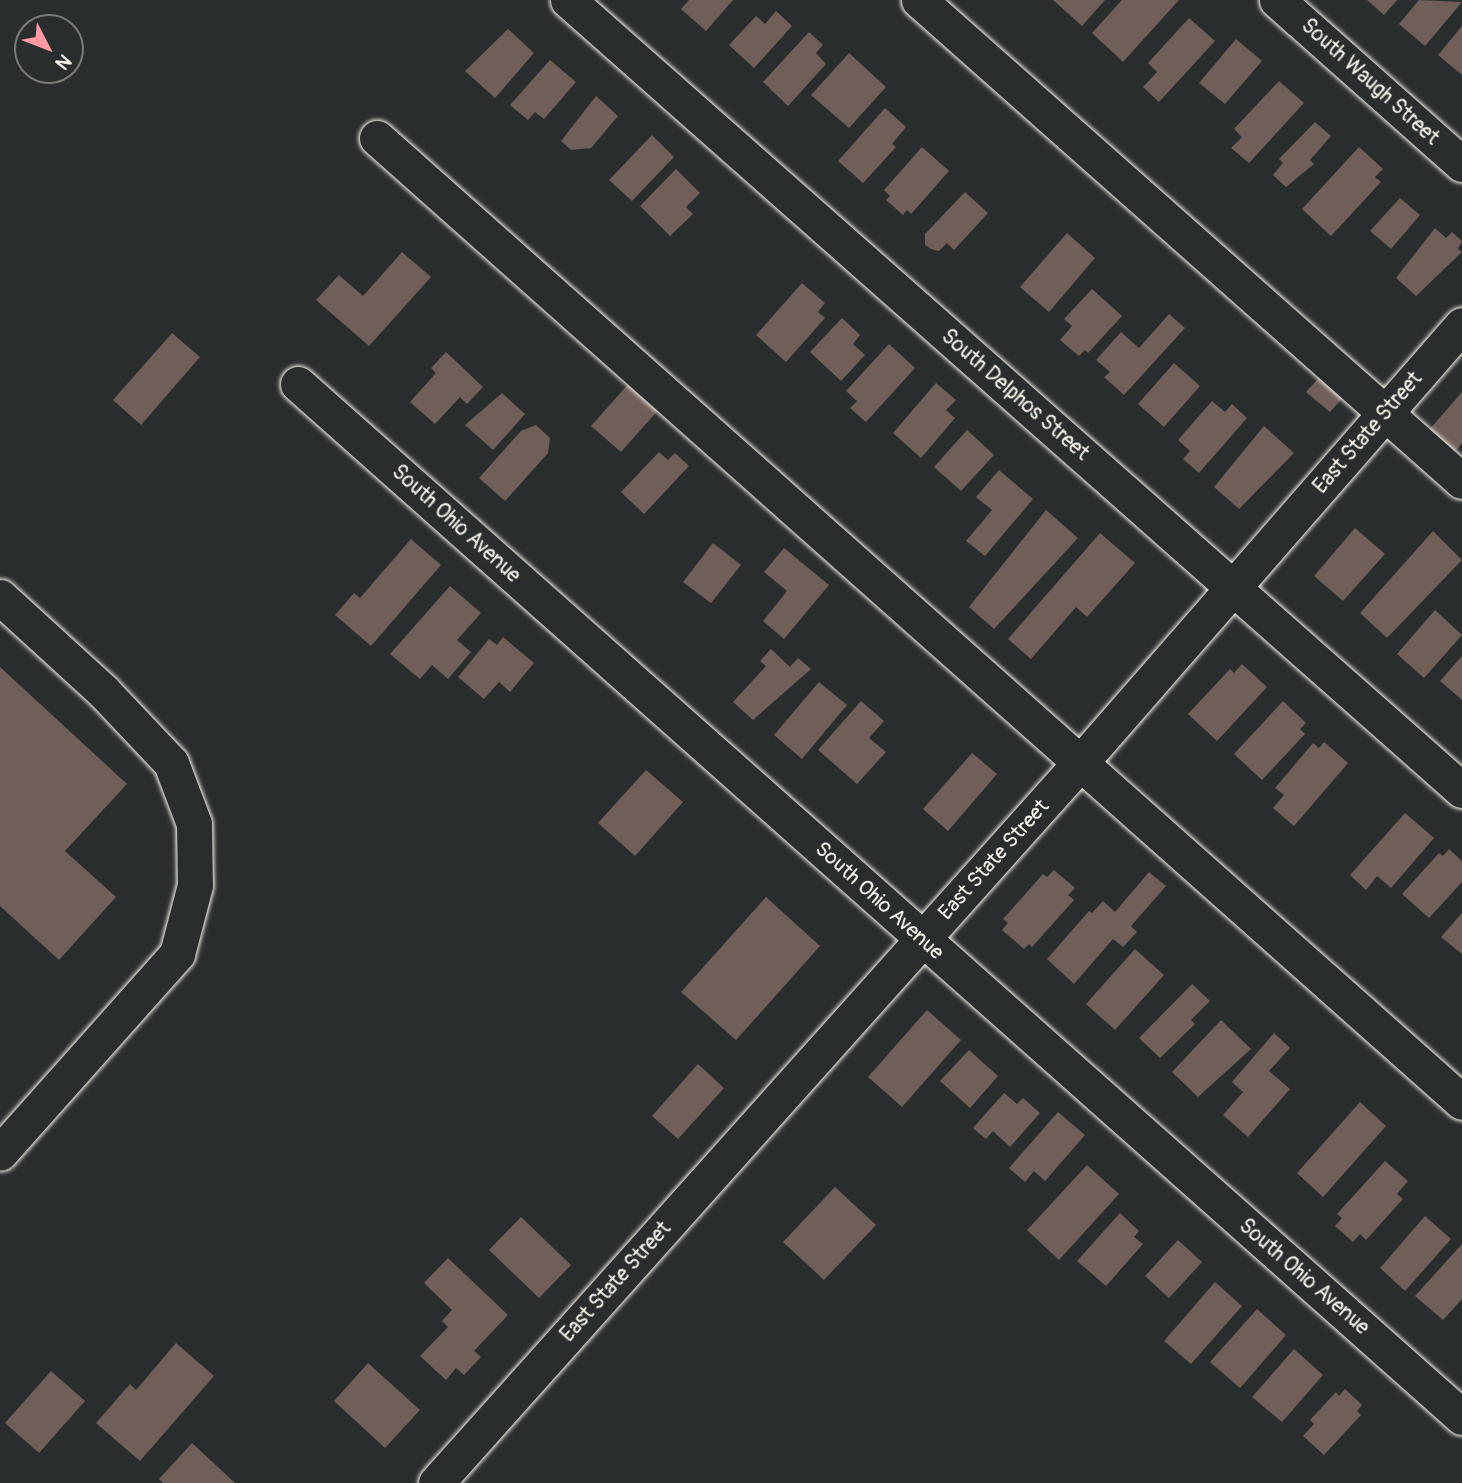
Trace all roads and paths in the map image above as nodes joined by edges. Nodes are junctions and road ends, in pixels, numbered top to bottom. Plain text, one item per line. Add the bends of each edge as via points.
1 (568, 0) edge
2 (919, 0) edge
3 (1277, 0) edge
4 (377, 138) dead end
5 (1462, 164) edge
6 (1462, 325) edge
7 (298, 384) dead end
8 (1385, 413) junction
9 (1462, 481) edge
10 (1233, 588) junction
11 (0, 597) edge
12 (1080, 763) junction
13 (1462, 790) edge
14 (922, 940) junction
15 (1462, 1102) edge
16 (0, 1153) edge
17 (1462, 1417) edge
18 (436, 1483) edge

1 - 10 street, South Delphos Street
2 - 8 street
3 - 5 street, South Waugh Street
4 - 12 street
6 - 8 street, East State Street
7 - 14 street, South Ohio Avenue
8 - 9 street
8 - 10 street, East State Street
10 - 12 street, East State Street
10 - 13 street, South Delphos Street
11 - 16 street via 103,691 171,763 194,824 195,885 177,954
12 - 14 street, East State Street
12 - 15 street
14 - 17 street, South Ohio Avenue
14 - 18 street, East State Street

